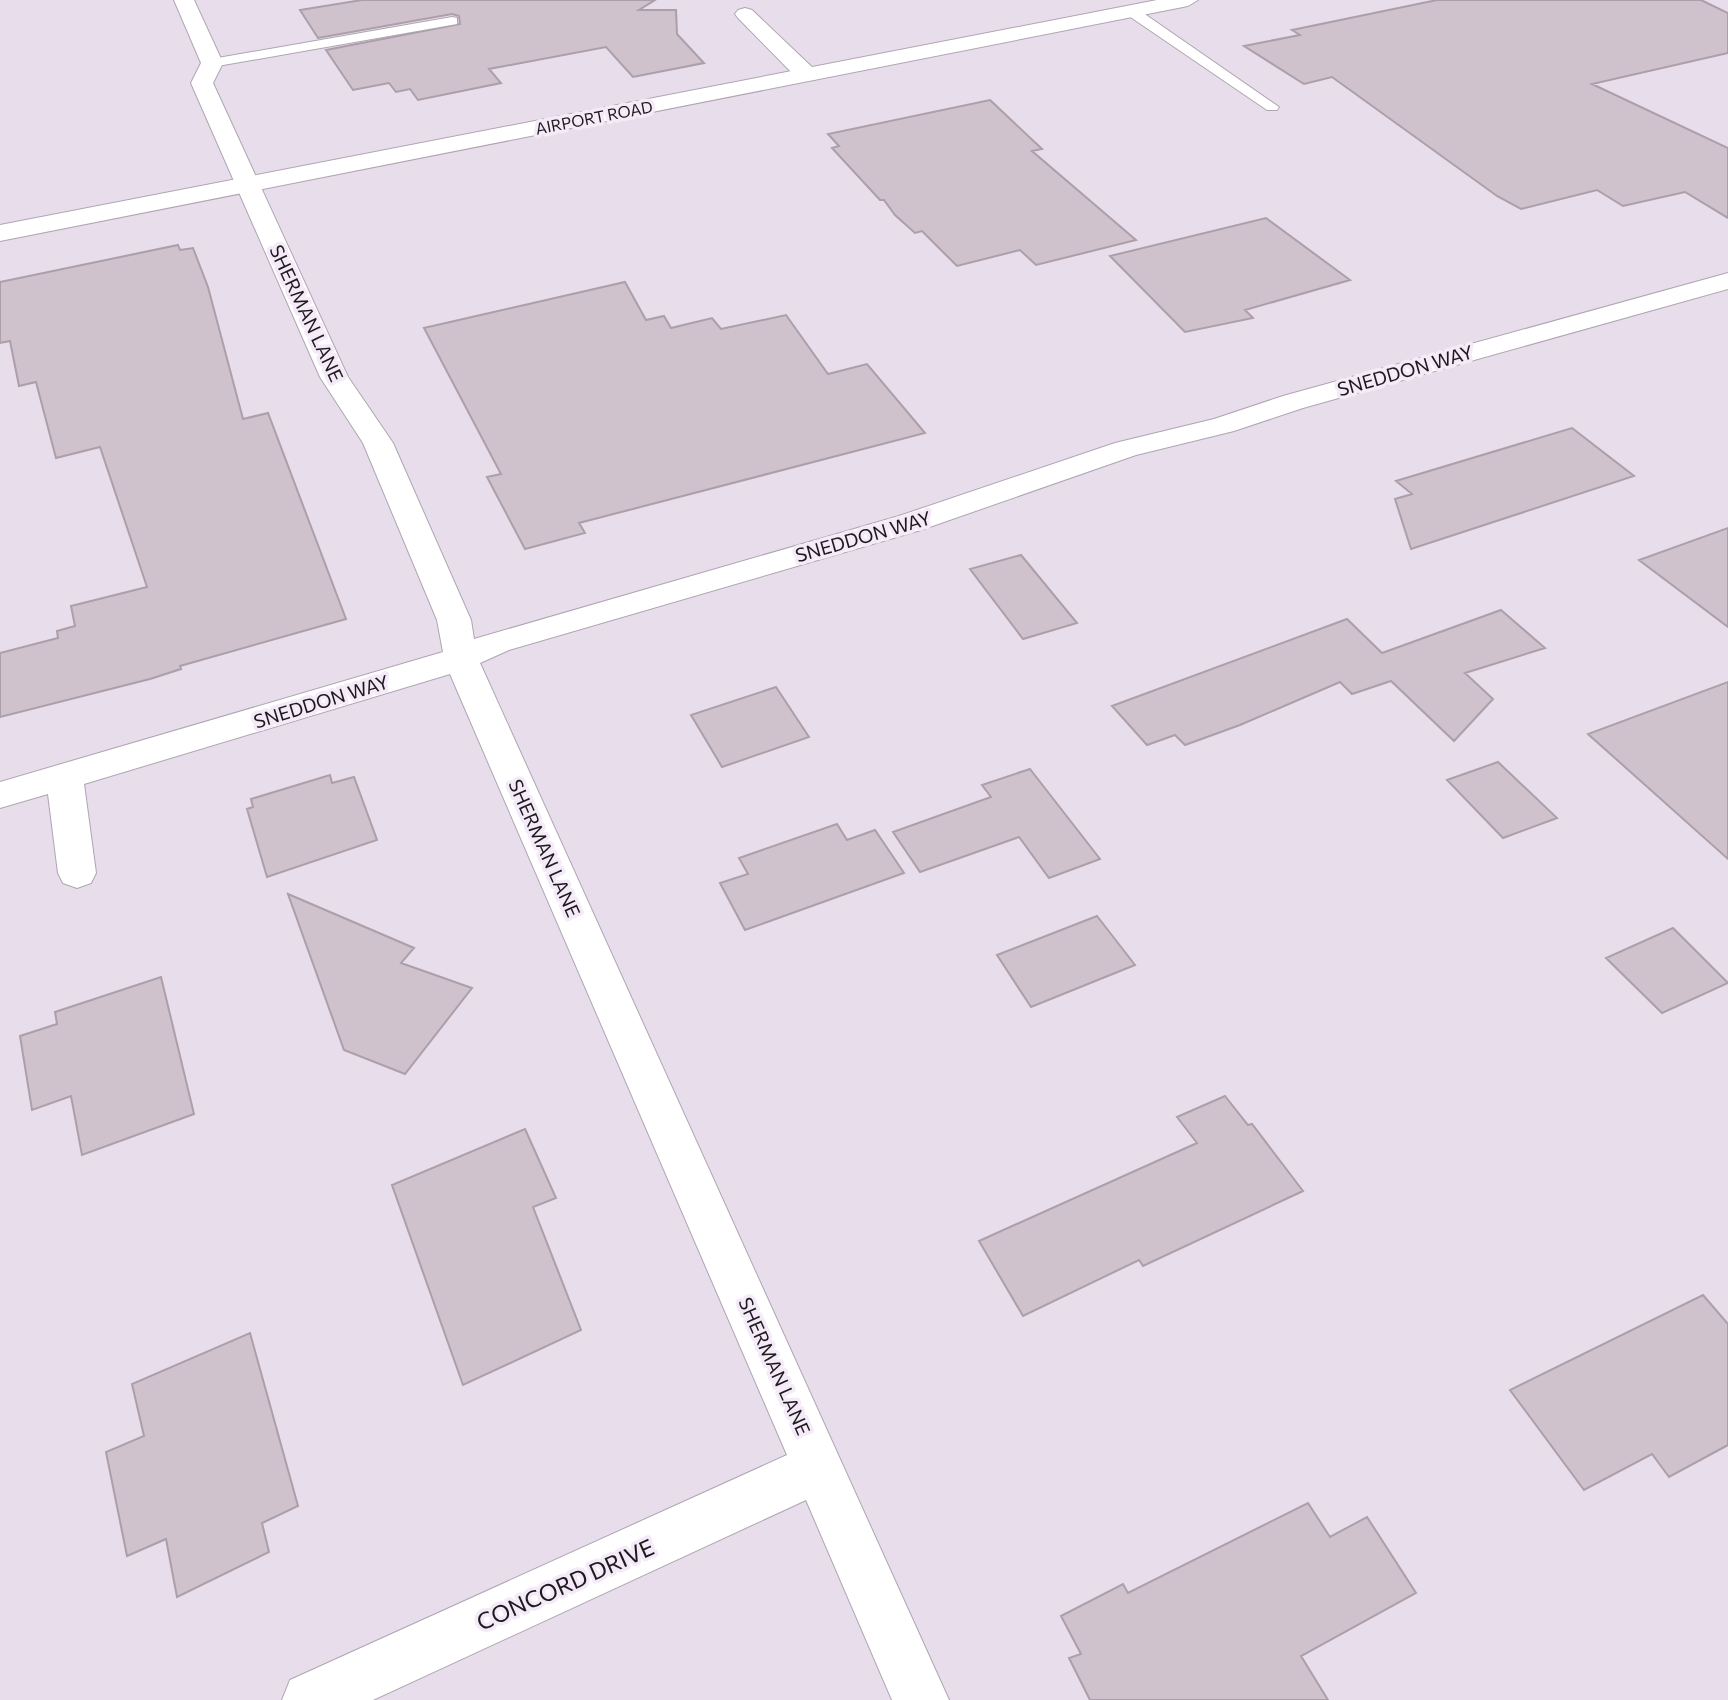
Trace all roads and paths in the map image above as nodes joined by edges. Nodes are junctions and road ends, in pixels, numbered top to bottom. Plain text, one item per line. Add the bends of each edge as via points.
1 (184, 0) edge
2 (1188, 0) edge
3 (1131, 11) junction
4 (745, 14) dead end
5 (452, 21) dead end
6 (212, 63) junction
7 (807, 75) junction
8 (1272, 107) dead end
9 (248, 184) junction
10 (0, 233) edge
11 (1728, 281) edge
12 (461, 658) junction
13 (64, 776) junction
14 (0, 795) edge
15 (78, 873) dead end
16 (820, 1467) junction
17 (310, 1700) edge
18 (921, 1700) edge

1 - 6 street
2 - 3 street, AIRPORT ROAD
3 - 7 street, AIRPORT ROAD
3 - 8 lane
4 - 7 street
5 - 6 lane
6 - 9 street, SHERMAN LANE via 202,83
7 - 9 street, AIRPORT ROAD
9 - 10 street, AIRPORT ROAD
9 - 12 street, SHERMAN LANE via 334,377 378,443 454,620
11 - 12 street, SNEDDON WAY via 1126,449 910,523 497,642
12 - 13 street, SNEDDON WAY
12 - 16 street, SHERMAN LANE
13 - 14 street, SNEDDON WAY
13 - 15 street
16 - 17 street, CONCORD DRIVE
16 - 18 street, SHERMAN LANE

